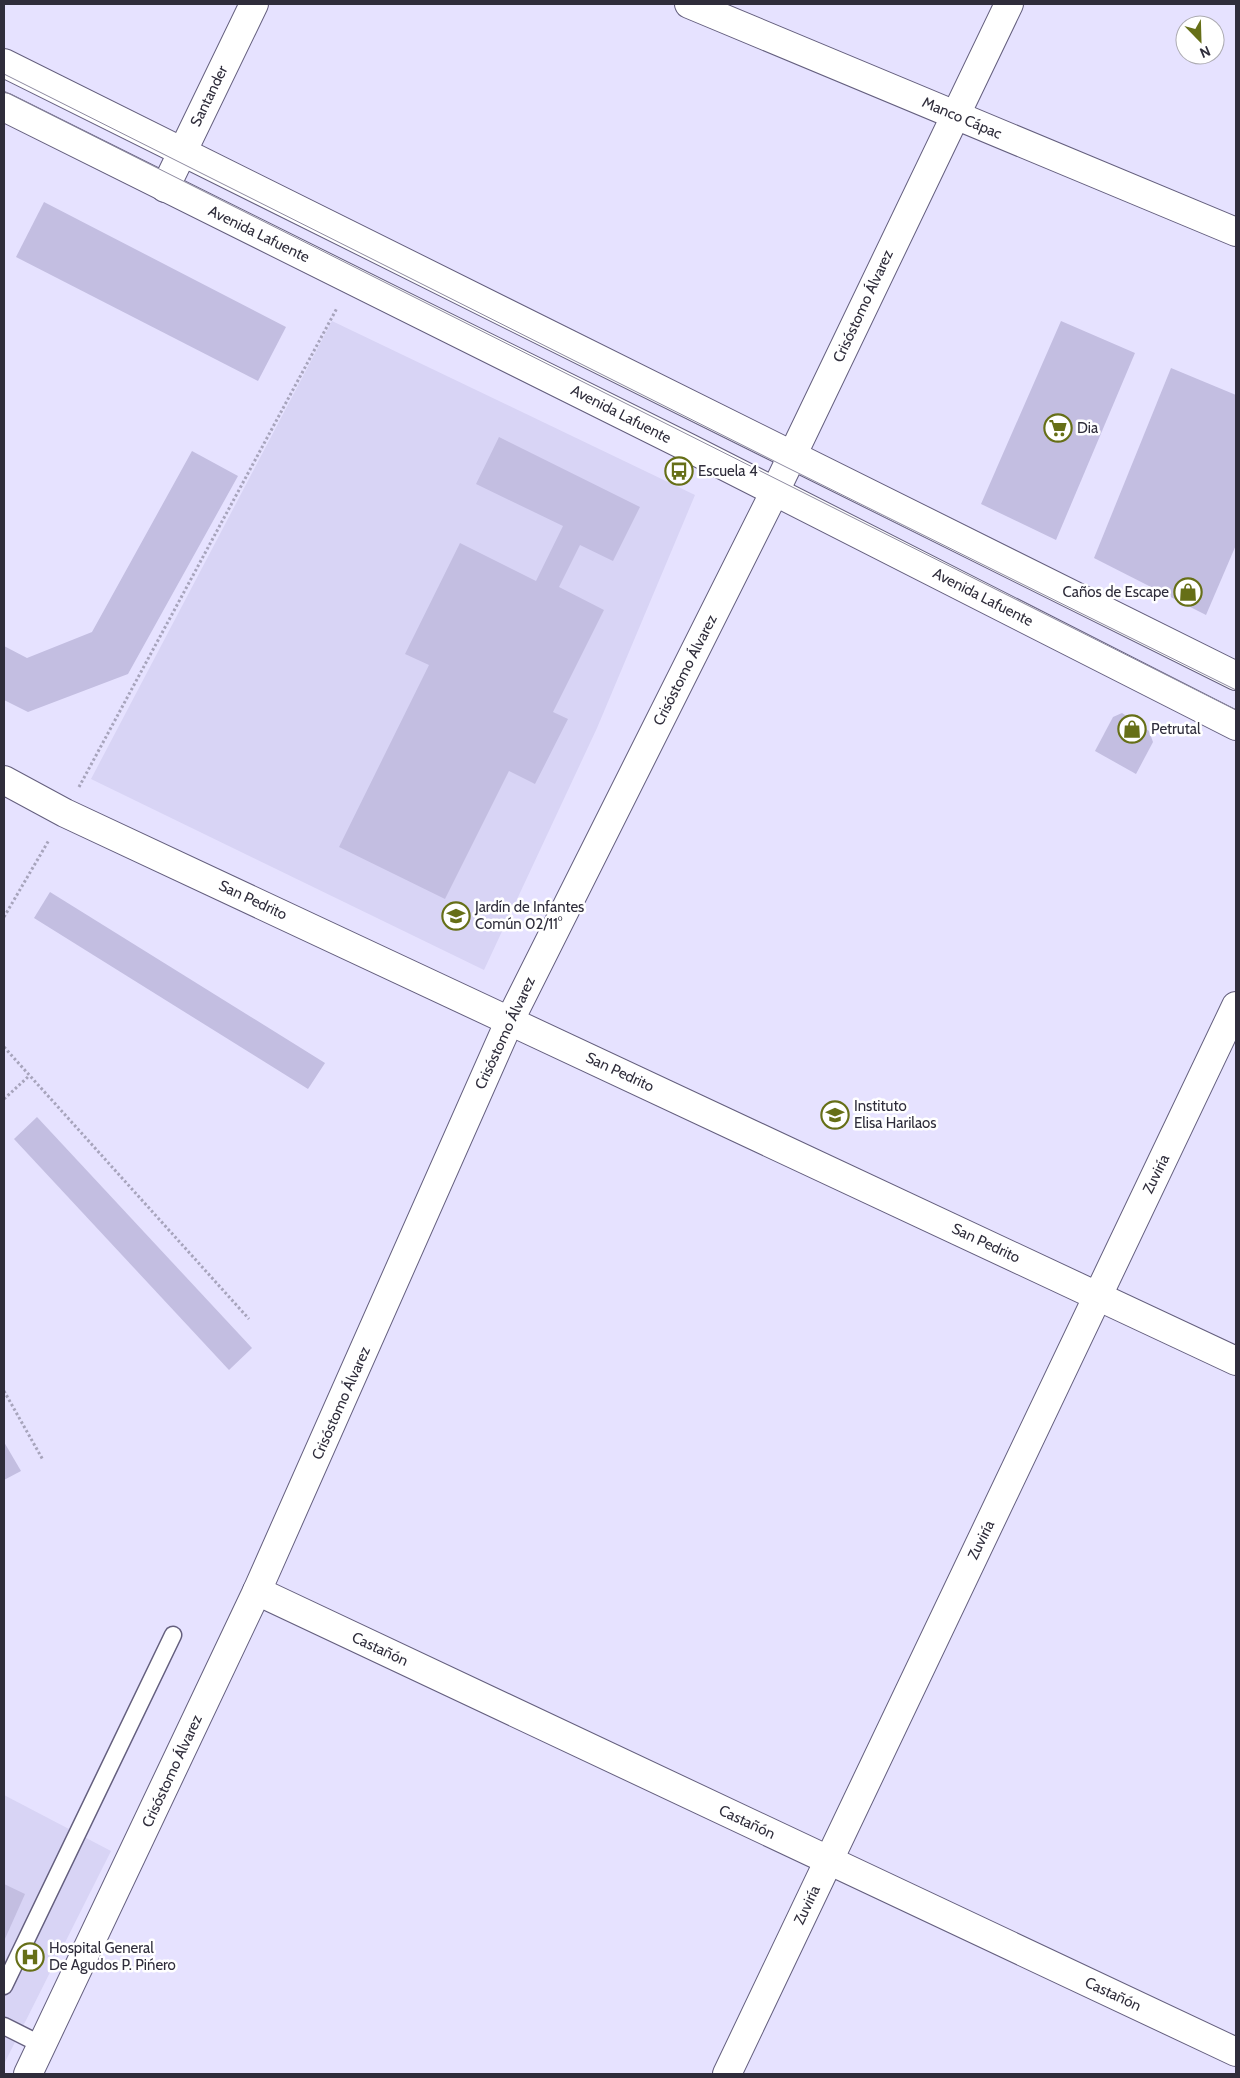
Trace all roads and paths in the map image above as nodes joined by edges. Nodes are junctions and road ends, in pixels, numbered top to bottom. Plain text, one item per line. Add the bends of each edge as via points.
1 (254, 4) edge
2 (689, 4) edge
3 (1010, 4) edge
4 (4, 63) edge
5 (4, 107) edge
6 (954, 115) junction
7 (182, 151) junction
8 (165, 188) junction
9 (1236, 232) edge
10 (352, 280) junction
11 (792, 455) junction
12 (775, 492) junction
13 (1236, 676) edge
14 (1236, 726) edge
15 (4, 780) edge
16 (66, 813) junction
17 (4, 917) edge
18 (1236, 1006) edge
19 (510, 1020) junction
20 (4, 1047) edge
21 (30, 1076) junction
22 (4, 1099) edge
23 (1098, 1295) junction
24 (249, 1319) dead end
25 (1236, 1361) edge
26 (4, 1391) edge
27 (43, 1460) dead end
28 (257, 1591) junction
29 (173, 1635) dead end
30 (828, 1860) junction
31 (4, 1986) edge
32 (4, 2026) edge
33 (42, 2045) junction
34 (1236, 2052) edge
35 (28, 2074) edge
36 (727, 2074) edge

1 - 7 street, Santander
2 - 6 street, Manco Cápac
3 - 6 street, Crisóstomo Álvarez
4 - 7 street
5 - 8 street, Avenida Lafuente
6 - 9 street, Manco Cápac
6 - 11 street, Crisóstomo Álvarez
7 - 8 street, Santander
7 - 11 street
8 - 10 street, Avenida Lafuente
10 - 12 street, Avenida Lafuente
10 - 16 path
11 - 12 street, Crisóstomo Álvarez
11 - 13 street
12 - 14 street, Avenida Lafuente
12 - 19 street, Crisóstomo Álvarez
15 - 16 street, San Pedrito
16 - 17 path
16 - 19 street, San Pedrito
18 - 23 street, Zuviría
19 - 23 street, San Pedrito
19 - 28 street, Crisóstomo Álvarez
20 - 21 path
21 - 22 path
21 - 24 path
23 - 25 street, San Pedrito
23 - 30 street, Zuviría
26 - 27 path
28 - 30 street, Castañón
28 - 33 street, Crisóstomo Álvarez
29 - 31 lane
30 - 34 street, Castañón
30 - 36 street, Zuviría
32 - 33 lane
33 - 35 street, Crisóstomo Álvarez

